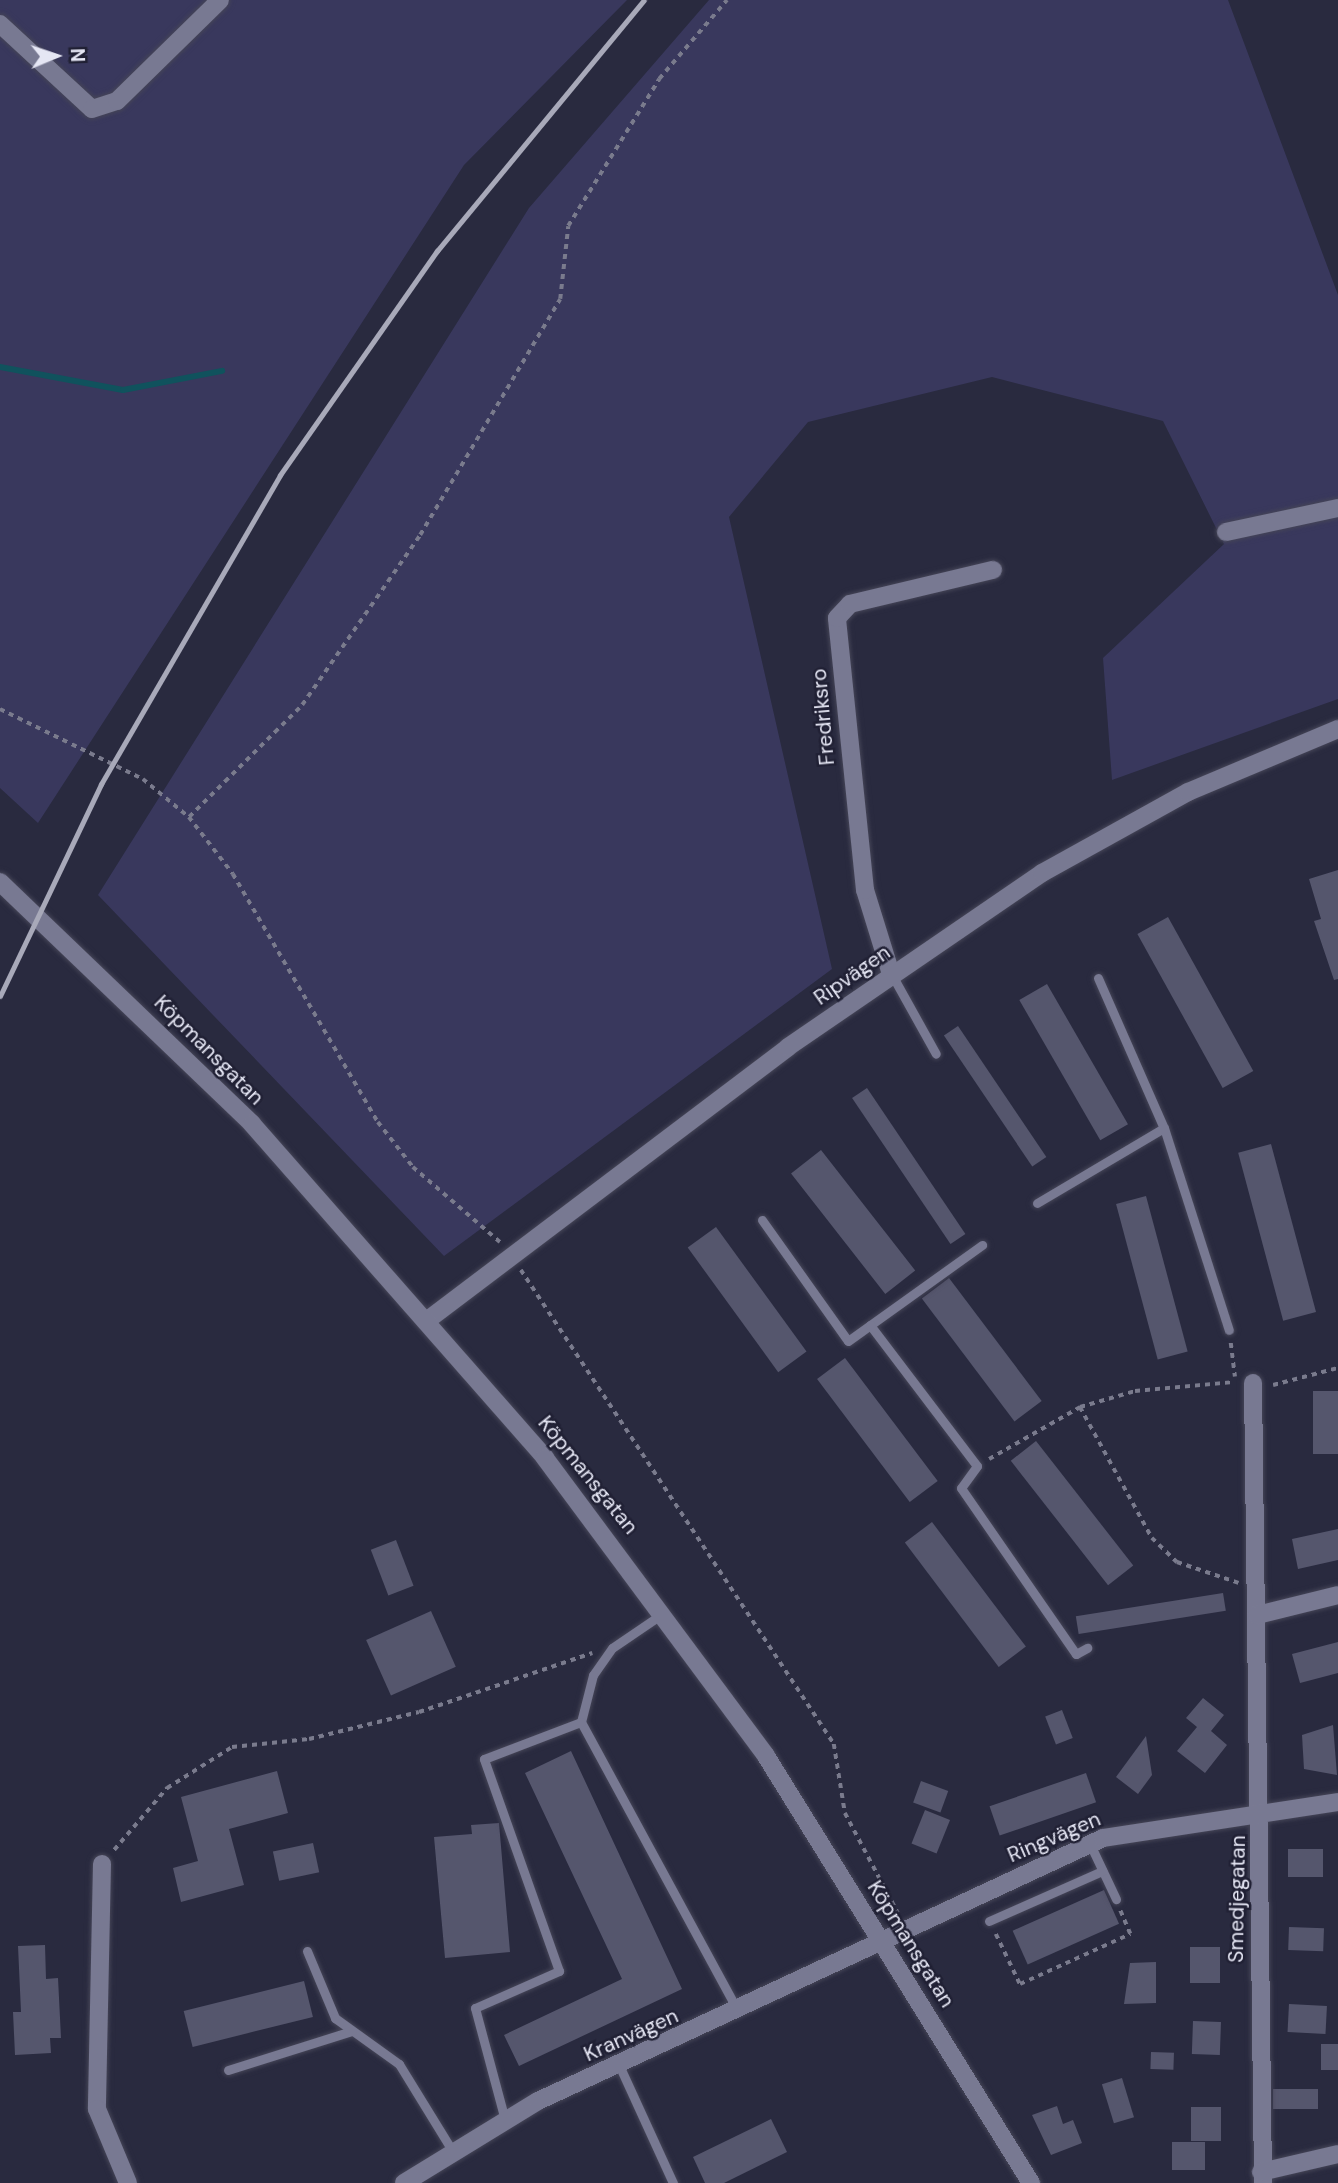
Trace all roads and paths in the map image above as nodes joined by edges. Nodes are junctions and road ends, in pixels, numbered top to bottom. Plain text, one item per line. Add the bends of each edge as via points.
1 (220, 0) edge
2 (727, 0) edge
3 (0, 24) edge
4 (1338, 508) edge
5 (1226, 532) dead end
6 (993, 570) dead end
7 (0, 709) edge
8 (1338, 729) edge
9 (189, 817) junction
10 (0, 882) edge
11 (891, 974) junction
12 (1098, 978) dead end
13 (936, 1054) dead end
14 (1164, 1128) junction
15 (1037, 1203) dead end
16 (762, 1220) dead end
17 (982, 1245) dead end
18 (512, 1255) junction
19 (429, 1319) junction
20 (870, 1325) junction
21 (1229, 1330) joint
22 (1338, 1368) edge
23 (1245, 1382) junction
24 (1080, 1407) junction
25 (977, 1466) junction
26 (1257, 1583) junction
27 (1338, 1595) edge
28 (665, 1612) junction
29 (1257, 1615) junction
30 (612, 1648) junction
31 (1087, 1648) dead end
32 (581, 1722) junction
33 (1338, 1802) edge
34 (1261, 1810) junction
35 (1090, 1844) junction
36 (102, 1864) joint
37 (1102, 1871) junction
38 (1116, 1899) joint
39 (989, 1921) joint
40 (908, 1932) junction
41 (885, 1944) junction
42 (307, 1951) dead end
43 (922, 1973) dead end
44 (738, 2011) junction
45 (352, 2031) junction
46 (618, 2065) junction
47 (228, 2070) dead end
48 (505, 2120) junction
49 (452, 2150) junction
50 (1338, 2154) edge
51 (1262, 2177) edge
52 (128, 2183) edge
53 (404, 2183) edge
54 (673, 2183) edge
55 (1031, 2183) edge

1 - 3 street via 117,101 92,109
2 - 9 path via 659,79 568,226 560,299 420,535 302,705
4 - 5 street
6 - 11 street, Fredriksro via 850,604 837,618 865,890
7 - 9 path via 143,779
8 - 11 street, Ripvägen via 1124,824
9 - 18 path via 233,874 378,1122 412,1167 477,1217
10 - 19 street, Köpmansgatan via 252,1124
11 - 13 lane
11 - 18 street, Ripvägen
12 - 14 lane
14 - 15 lane
14 - 21 lane
16 - 20 lane via 848,1341
17 - 20 lane
18 - 19 street, Ripvägen
18 - 40 path via 834,1744 845,1813
19 - 28 street, Köpmansgatan
20 - 25 lane
21 - 23 path
22 - 23 path via 1277,1385
23 - 24 path via 1135,1391
23 - 26 street, Smedjegatan
24 - 25 path via 1040,1424
24 - 26 path via 1152,1538 1177,1562
25 - 31 lane via 961,1488 1076,1654
26 - 29 street, Smedjegatan
27 - 29 street
28 - 30 lane
28 - 41 street, Köpmansgatan
29 - 34 street, Smedjegatan
30 - 32 lane via 593,1675
30 - 36 path via 419,1712 309,1740 232,1747 167,1788
32 - 44 lane
32 - 48 lane via 484,1759 559,1971 475,2008
33 - 34 street, Ringvägen
34 - 35 street, Ringvägen
34 - 51 street, Smedjegatan
35 - 37 lane
35 - 40 street, Ringvägen
36 - 52 street via 97,2109
37 - 38 lane
37 - 39 lane
38 - 39 path via 1130,1934 1020,1984
40 - 41 street, Ringvägen
40 - 43 path
41 - 44 street, Kranvägen
41 - 55 street, Köpmansgatan
42 - 45 lane via 335,2018
44 - 46 street, Kranvägen
45 - 47 lane
45 - 49 lane via 399,2064
46 - 48 street, Kranvägen
46 - 54 lane
48 - 49 street, Kranvägen
49 - 53 street, Kranvägen
50 - 51 street

